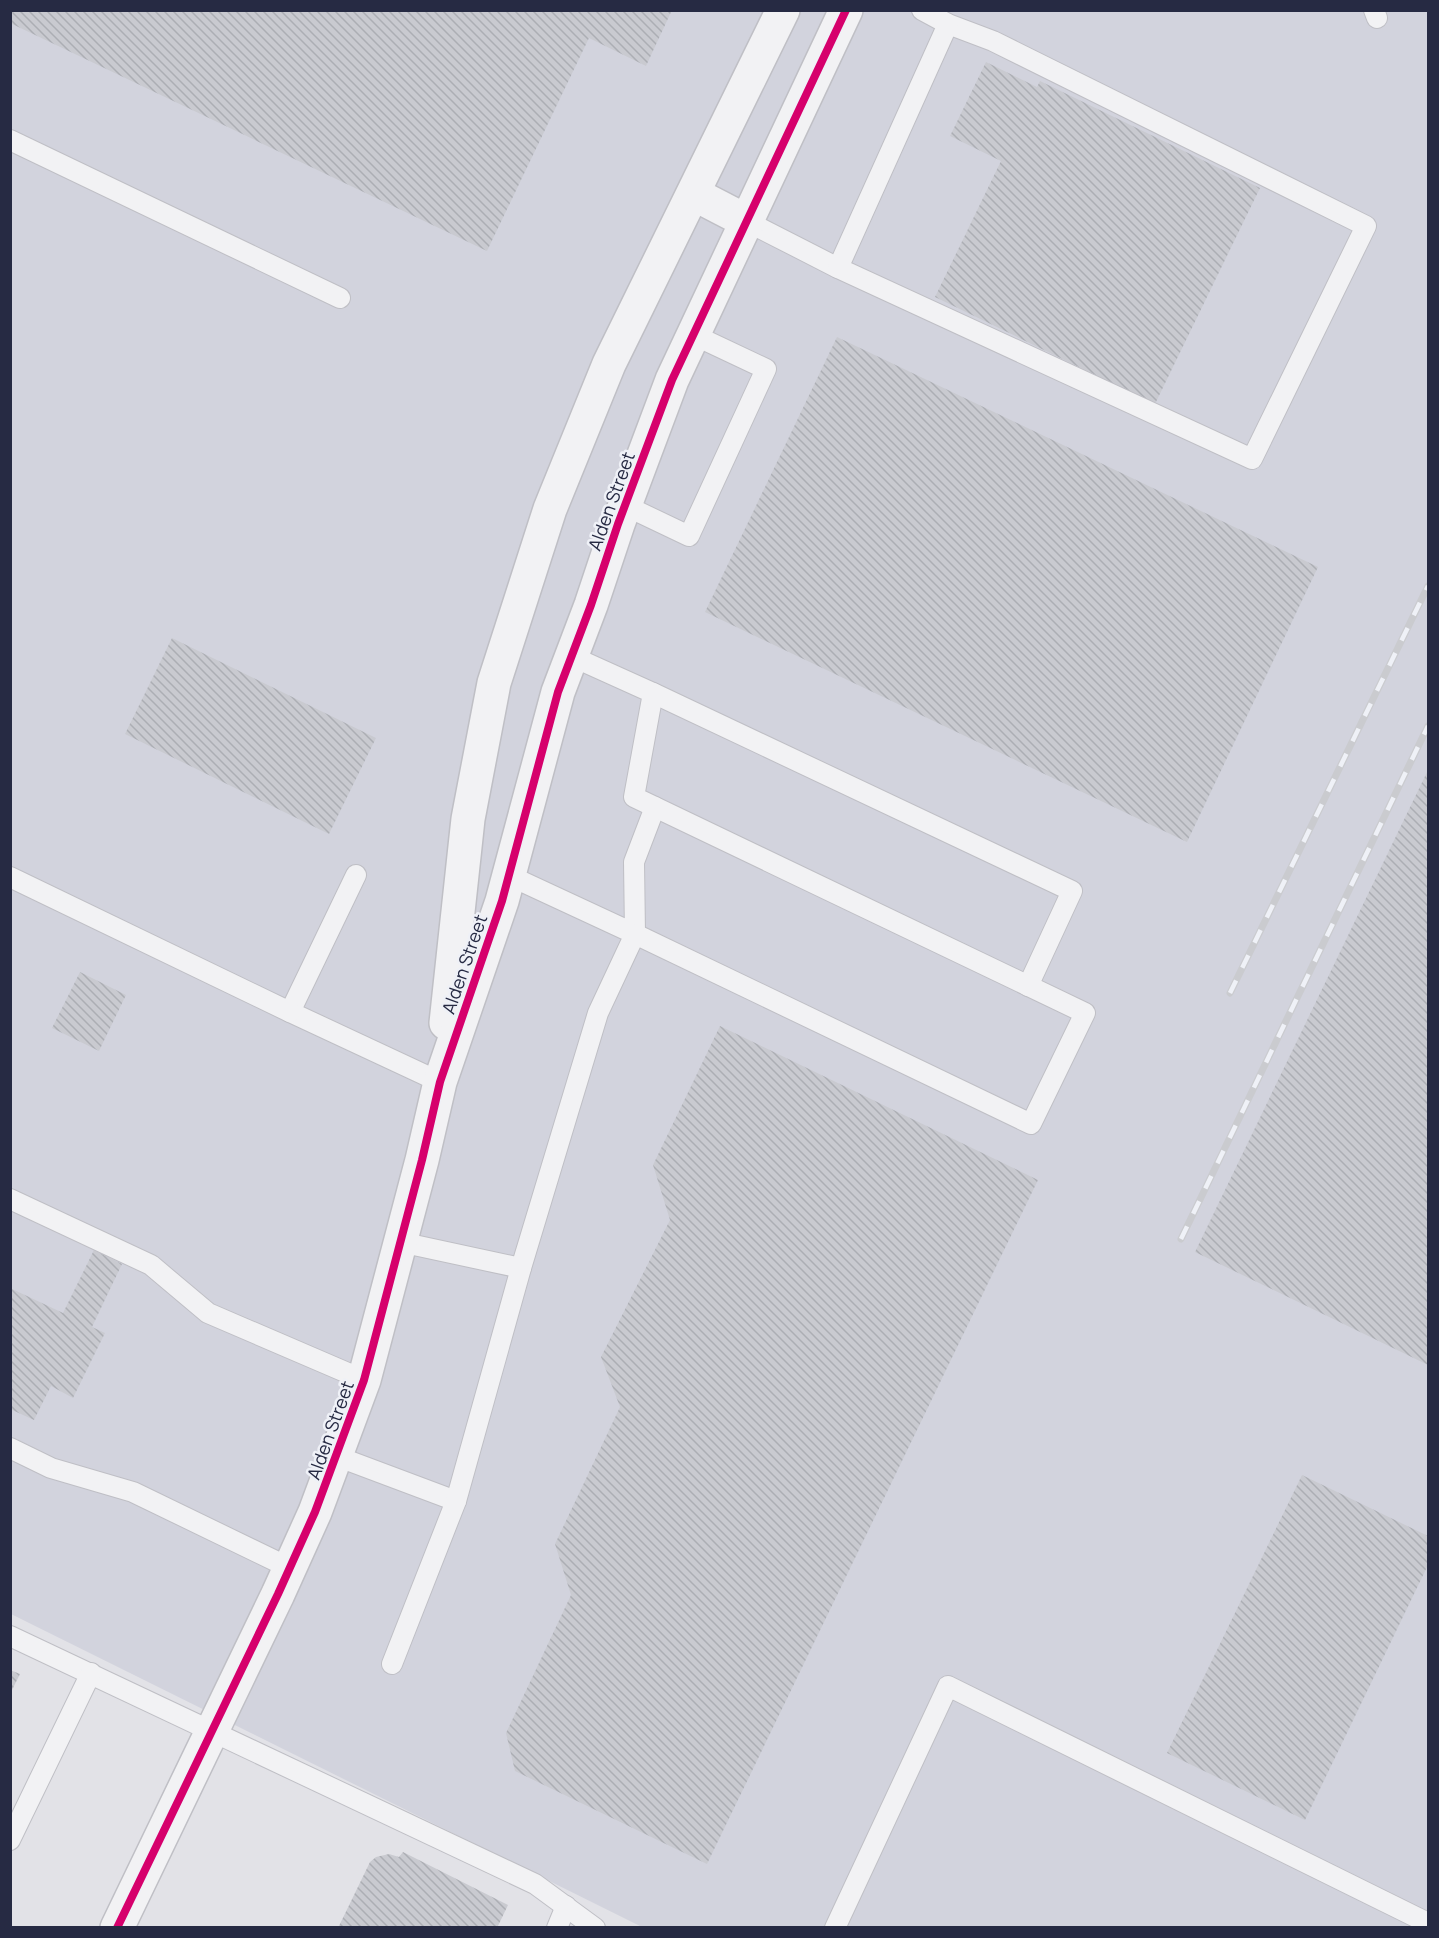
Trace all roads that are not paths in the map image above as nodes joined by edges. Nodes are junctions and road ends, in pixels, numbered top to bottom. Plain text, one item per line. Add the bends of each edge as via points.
1 (783, 10) edge
2 (846, 10) edge
3 (922, 10) edge
4 (948, 24) junction
5 (10, 140) edge
6 (694, 194) junction
7 (748, 222) junction
8 (838, 268) junction
9 (340, 298) dead end
10 (694, 335) junction
11 (624, 505) junction
12 (571, 656) junction
13 (652, 693) junction
14 (655, 807) junction
15 (356, 874) dead end
16 (508, 875) junction
17 (10, 877) edge
18 (635, 934) junction
19 (1028, 986) junction
20 (290, 1012) junction
21 (440, 1082) junction
22 (10, 1199) edge
23 (400, 1242) junction
24 (521, 1268) junction
25 (364, 1380) junction
26 (10, 1448) edge
27 (336, 1456) junction
28 (456, 1501) junction
29 (290, 1568) junction
30 (10, 1636) edge
31 (392, 1664) dead end
32 (91, 1673) junction
33 (212, 1730) junction
34 (10, 1840) edge
35 (566, 1906) junction
36 (1428, 1923) edge
37 (117, 1928) edge
38 (556, 1928) edge
39 (595, 1928) edge
40 (835, 1928) edge

1 - 6 street, Alden Street
2 - 7 street, Alden Street
3 - 4 lane
4 - 8 lane
4 - 8 lane via 993,41 1366,226 1252,459
5 - 9 lane
6 - 7 street
6 - 21 street, Alden Street via 609,364 558,488 494,683 468,819
7 - 8 lane
7 - 10 street, Alden Street
10 - 11 street, Alden Street via 672,380
10 - 11 lane via 766,369 689,536
11 - 12 street, Alden Street
12 - 13 lane
12 - 16 street, Alden Street
13 - 14 lane via 634,797
13 - 19 lane via 1072,891
14 - 18 lane via 634,862
14 - 19 lane
15 - 20 lane
16 - 18 lane
16 - 21 street, Alden Street
17 - 20 lane
18 - 19 lane via 1031,1124 1085,1013
18 - 24 lane via 598,1013
20 - 21 lane
21 - 23 street, Alden Street
22 - 25 lane via 151,1265 208,1313
23 - 24 lane
23 - 25 street, Alden Street
24 - 28 lane
25 - 27 street, Alden Street
26 - 29 lane via 51,1468 133,1492
27 - 28 lane
27 - 29 street, Alden Street
28 - 31 lane
29 - 33 street, Alden Street
30 - 32 lane
32 - 33 lane
32 - 34 lane
33 - 35 lane via 536,1884
33 - 37 street, Alden Street
35 - 38 lane
35 - 39 lane
36 - 40 lane via 948,1686

